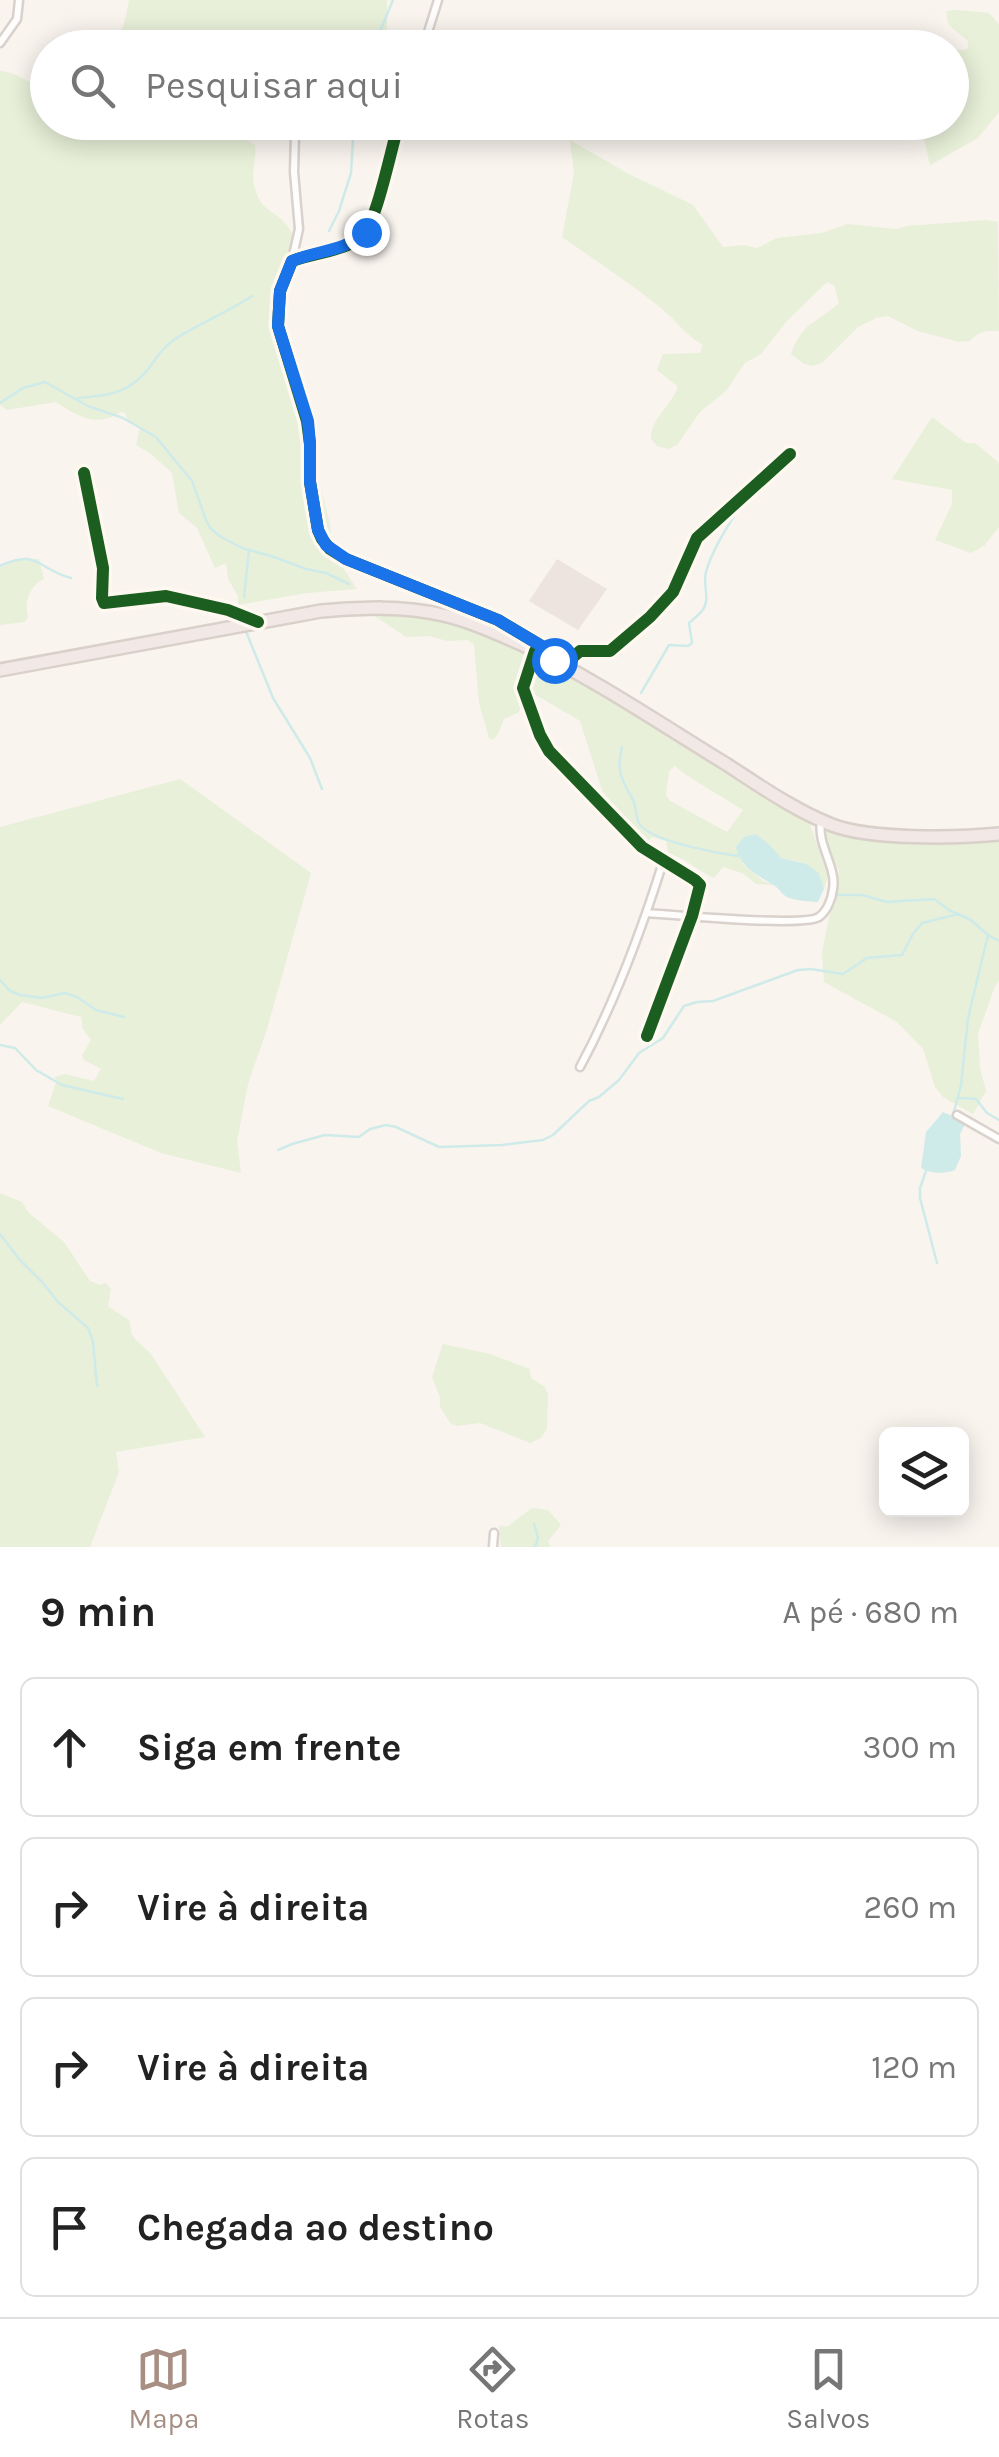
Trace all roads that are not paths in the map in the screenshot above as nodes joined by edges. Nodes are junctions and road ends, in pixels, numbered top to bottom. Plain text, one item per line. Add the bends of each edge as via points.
1 (19, 0) edge
2 (438, 0) edge
3 (429, 30) edge
4 (0, 43) edge
5 (295, 140) edge
6 (395, 140) edge
7 (292, 261) junction
8 (790, 454) dead end
9 (84, 473) dead end
10 (258, 622) junction
11 (548, 656) junction
12 (0, 670) edge
13 (821, 820) junction
14 (999, 834) edge
15 (664, 862) junction
16 (647, 914) junction
17 (692, 916) junction
18 (647, 1036) dead end
19 (580, 1067) dead end
20 (956, 1116) dead end
21 (999, 1139) edge
22 (494, 1533) dead end
23 (493, 1547) edge

1 - 4 street via 17,19
2 - 3 street
5 - 7 street via 300,220
6 - 7 street via 366,232 338,249
7 - 11 street via 280,291 278,326 308,421 310,482 322,539 346,559 484,614
8 - 11 street via 697,538 673,592 640,626 610,650
9 - 10 street via 104,603 166,596
10 - 11 highway via 321,612 424,611
10 - 12 highway
11 - 13 highway
11 - 15 street via 523,688 544,743
13 - 14 highway via 886,835
13 - 17 street via 833,889 819,917
15 - 16 street
15 - 17 street via 700,885
16 - 17 street
16 - 19 street
17 - 18 street
20 - 21 street
22 - 23 street

